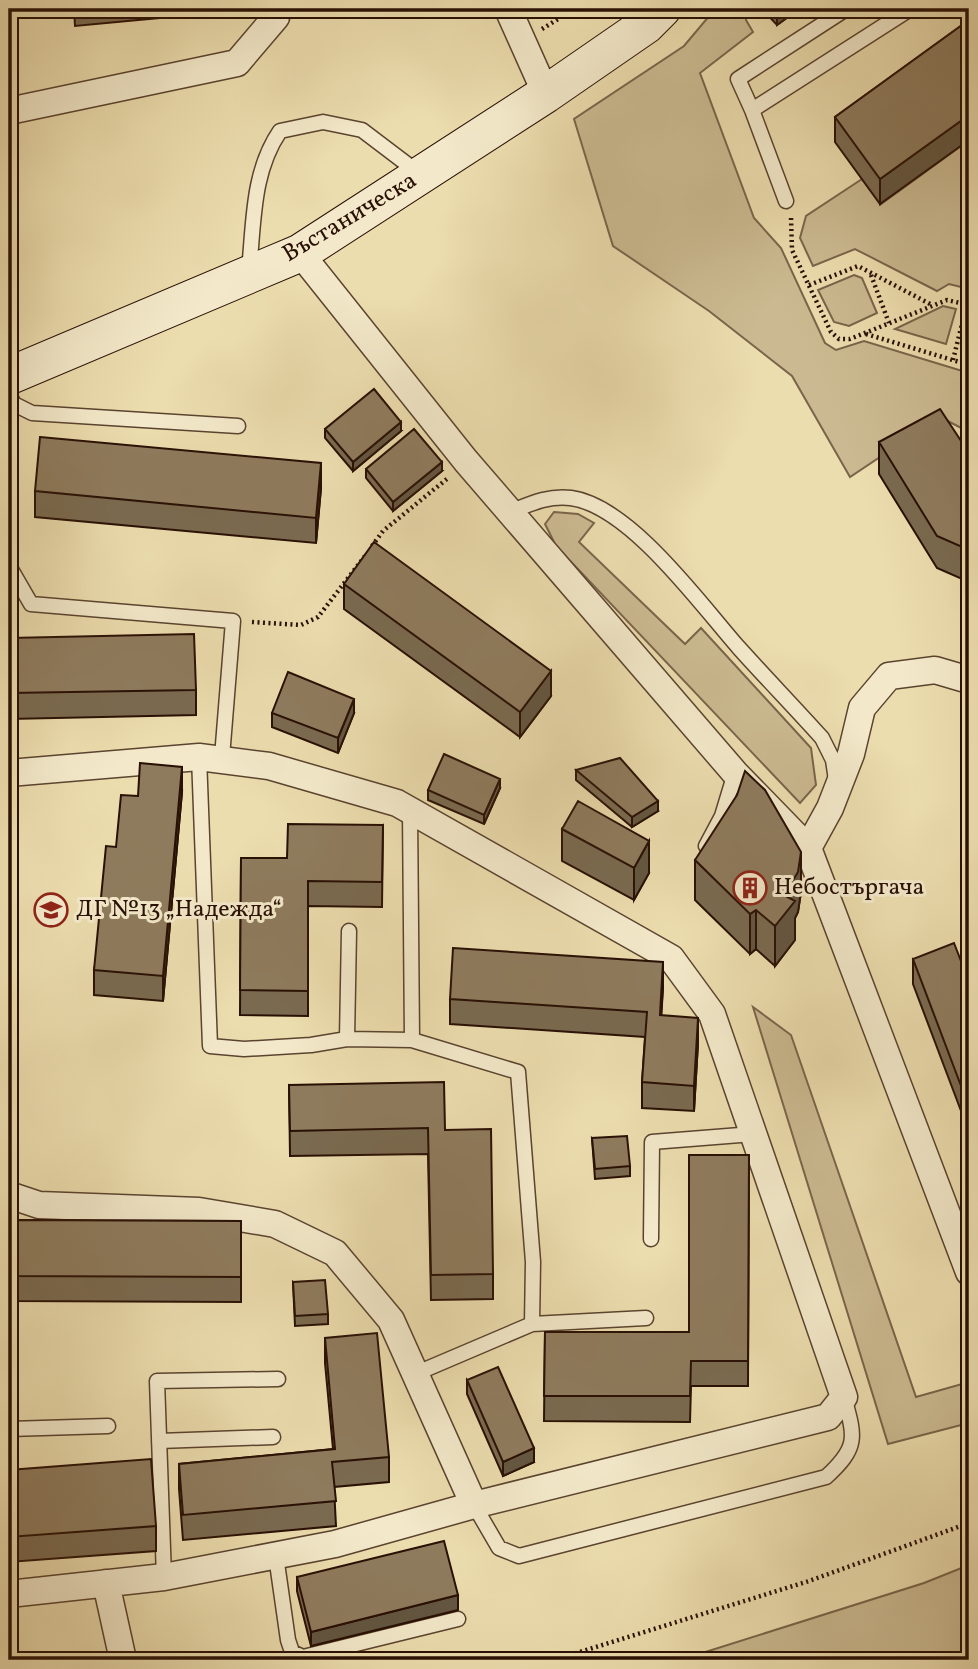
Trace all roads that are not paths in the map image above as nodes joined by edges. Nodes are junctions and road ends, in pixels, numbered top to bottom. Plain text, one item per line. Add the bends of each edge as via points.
1 (275, 9) edge
2 (508, 9) edge
3 (662, 9) edge
4 (846, 9) edge
5 (909, 9) edge
6 (546, 94) junction
7 (752, 110) junction
8 (9, 111) edge
9 (422, 175) junction
10 (786, 201) road end
11 (300, 253) junction
12 (249, 275) junction
13 (9, 376) edge
14 (9, 396) edge
15 (237, 426) dead end
16 (510, 512) junction
17 (9, 566) edge
18 (969, 680) edge
19 (210, 757) junction
20 (9, 773) edge
21 (735, 773) junction
22 (837, 789) junction
23 (410, 811) junction
24 (808, 848) junction
25 (701, 856) edge
26 (349, 931) dead end
27 (347, 1039) junction
28 (412, 1040) junction
29 (753, 1134) junction
30 (9, 1195) edge
31 (651, 1239) dead end
32 (969, 1272) edge
33 (646, 1318) dead end
34 (532, 1324) junction
35 (418, 1373) junction
36 (278, 1379) dead end
37 (844, 1396) junction
38 (108, 1426) dead end
39 (9, 1429) edge
40 (272, 1437) dead end
41 (159, 1441) junction
42 (474, 1505) junction
43 (276, 1556) junction
44 (164, 1577) junction
45 (106, 1583) junction
46 (9, 1594) edge
47 (458, 1619) dead end
48 (123, 1660) edge

1 - 8 street via 276,18 237,63
2 - 6 street
3 - 6 main road, Въстаническа
4 - 7 lane via 738,79
5 - 7 lane
6 - 9 main road, Въстаническа
7 - 10 lane
9 - 11 main road, Въстаническа
9 - 12 lane via 362,130 323,122 280,131 266,151 256,192
11 - 12 main road, Въстаническа
11 - 16 street
12 - 13 main road, Въстаническа
14 - 15 lane via 32,413
16 - 21 street
16 - 22 lane via 540,500 571,498 600,508 626,526 667,564 822,738 834,760
17 - 19 lane via 30,604 233,621
18 - 22 street via 935,670 889,676 862,708
19 - 20 street
19 - 23 street via 269,765 397,803
19 - 27 lane via 210,1046 244,1049
21 - 24 street
21 - 25 lane via 722,816
22 - 24 street
23 - 28 lane
23 - 29 street via 671,958 712,1014
24 - 32 street
26 - 27 lane
27 - 28 lane
28 - 34 lane via 518,1072 533,1262
29 - 31 lane via 652,1142
29 - 37 street
30 - 35 street via 39,1205 200,1211 275,1224 335,1253 391,1320
33 - 34 lane
34 - 35 lane
35 - 42 street
36 - 41 lane via 157,1381
37 - 42 street via 828,1417
37 - 42 lane via 855,1434 845,1460 826,1477 519,1556 499,1548
38 - 39 lane
40 - 41 lane
41 - 44 lane
42 - 43 street
43 - 44 street
43 - 47 lane via 288,1640 292,1652 303,1657
44 - 45 street
45 - 46 street
45 - 48 street

